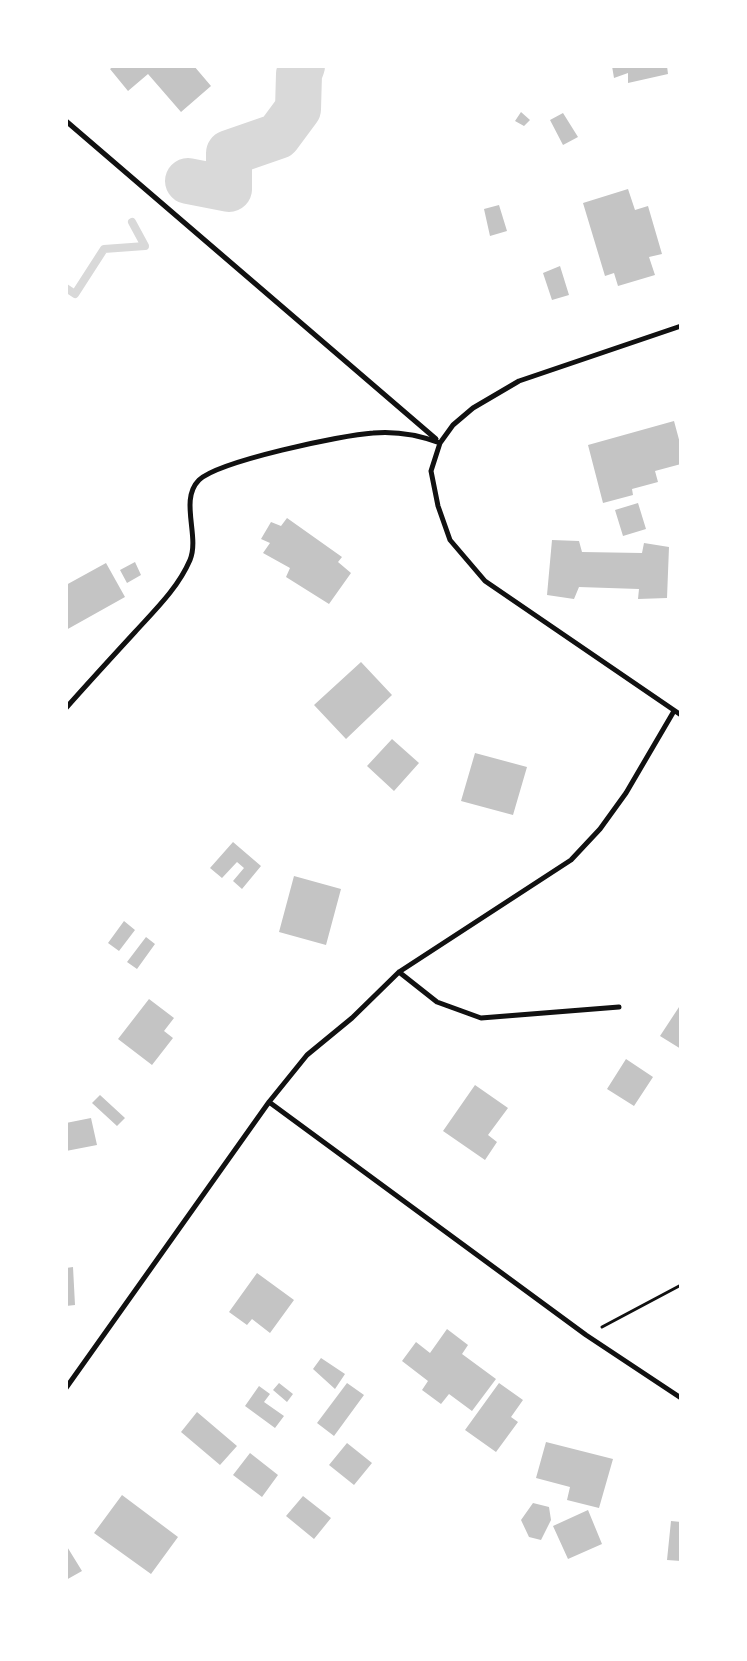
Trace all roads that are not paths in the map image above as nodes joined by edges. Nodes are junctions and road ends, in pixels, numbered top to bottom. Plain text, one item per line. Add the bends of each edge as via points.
1 (66, 121) edge
2 (681, 326) edge
3 (440, 443) junction
4 (66, 708) edge
5 (674, 711) junction
6 (681, 715) edge
7 (399, 972) junction
8 (619, 1007) dead end
9 (269, 1102) junction
10 (66, 1388) edge
11 (681, 1398) edge

1 - 3 street
2 - 3 street via 519,381 473,408 453,425
3 - 4 street via 417,434 374,432 317,442 224,467 206,475 192,491 190,509 194,532 191,559 177,584
3 - 5 street via 432,471 438,506 450,540 485,581
5 - 6 street
5 - 7 street via 626,793 600,829 571,860
7 - 8 street via 438,1002 481,1018
7 - 9 street via 352,1018 307,1055
9 - 10 street
9 - 11 street via 586,1335

